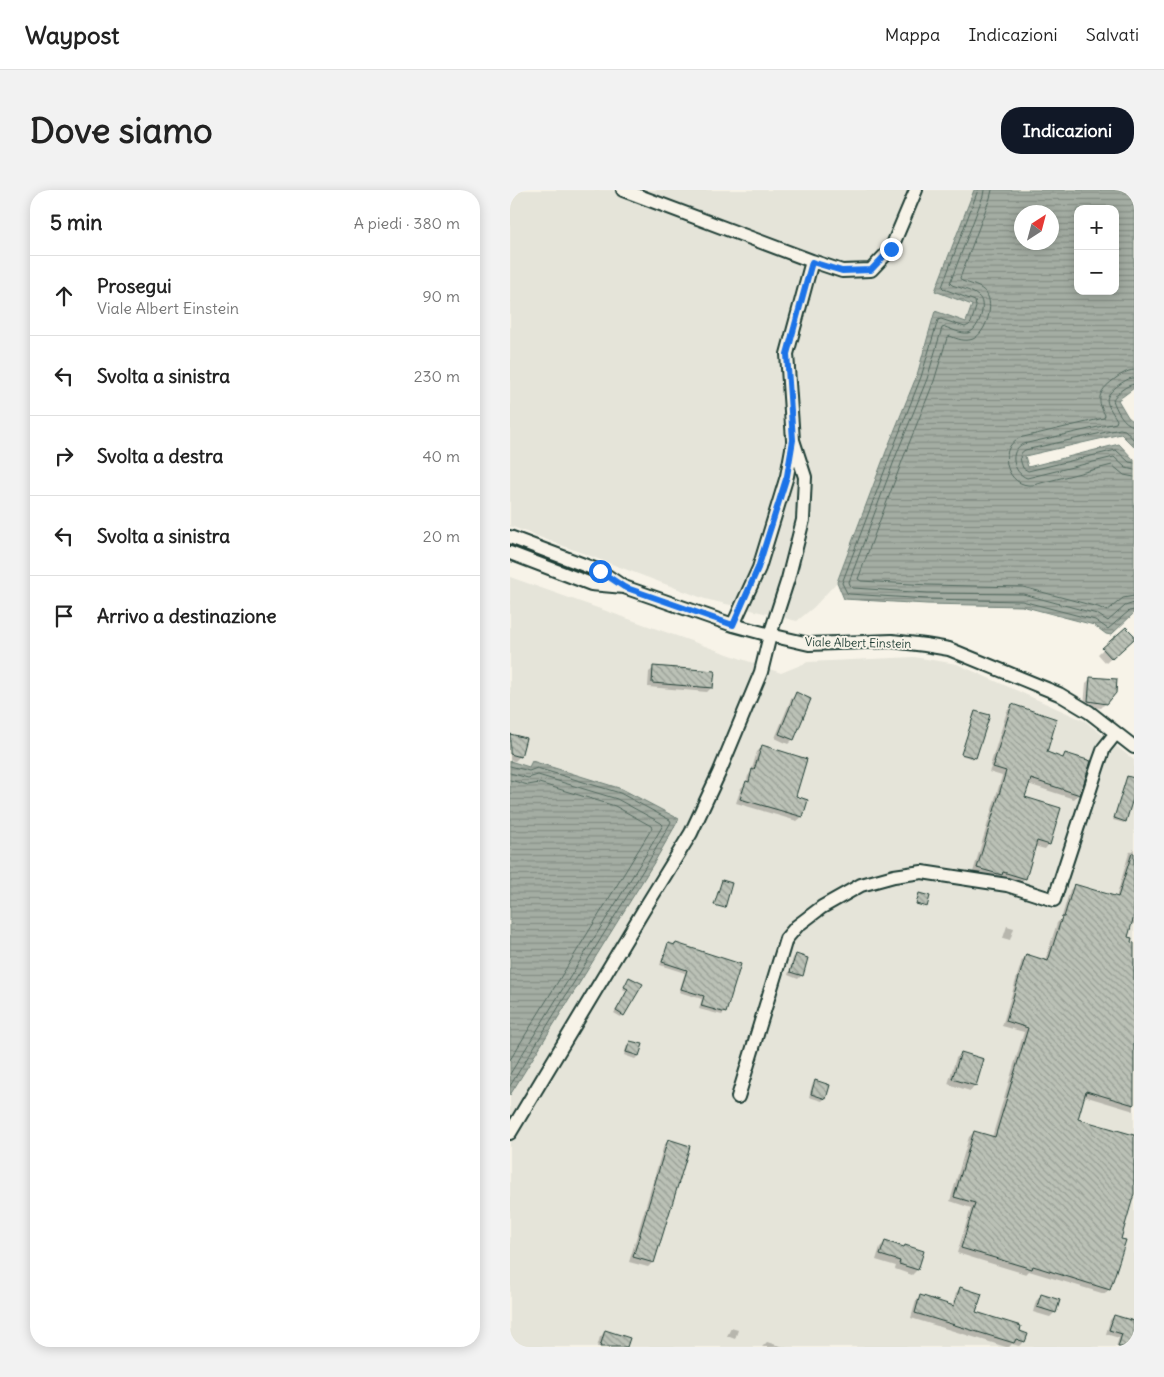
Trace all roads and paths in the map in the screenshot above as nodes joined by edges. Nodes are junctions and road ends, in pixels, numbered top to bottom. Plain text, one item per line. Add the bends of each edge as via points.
1 (623, 190) edge
2 (916, 190) edge
3 (812, 262) junction
4 (793, 440) junction
5 (510, 537) edge
6 (510, 554) edge
7 (624, 587) junction
8 (733, 625) junction
9 (770, 635) junction
10 (1116, 733) junction
11 (1134, 747) edge
12 (738, 1097) dead end
13 (510, 1133) edge

1 - 3 street
2 - 3 street via 891,249 871,270 842,271
3 - 4 street via 787,354
4 - 8 street via 787,476 758,568
4 - 9 street via 805,477 803,520
5 - 7 street, Viale Albert Einstein via 600,571
6 - 7 street, Viale Albert Einstein via 590,584
7 - 8 street, Viale Albert Einstein
8 - 9 street, Viale Albert Einstein
9 - 10 street, Viale Albert Einstein via 809,644 892,641 949,649 1058,694
9 - 13 street via 761,672 691,833
10 - 11 street, Viale Albert Einstein
10 - 12 street via 1104,748 1054,900 1007,885 922,872 861,885 822,907 797,926 786,939

